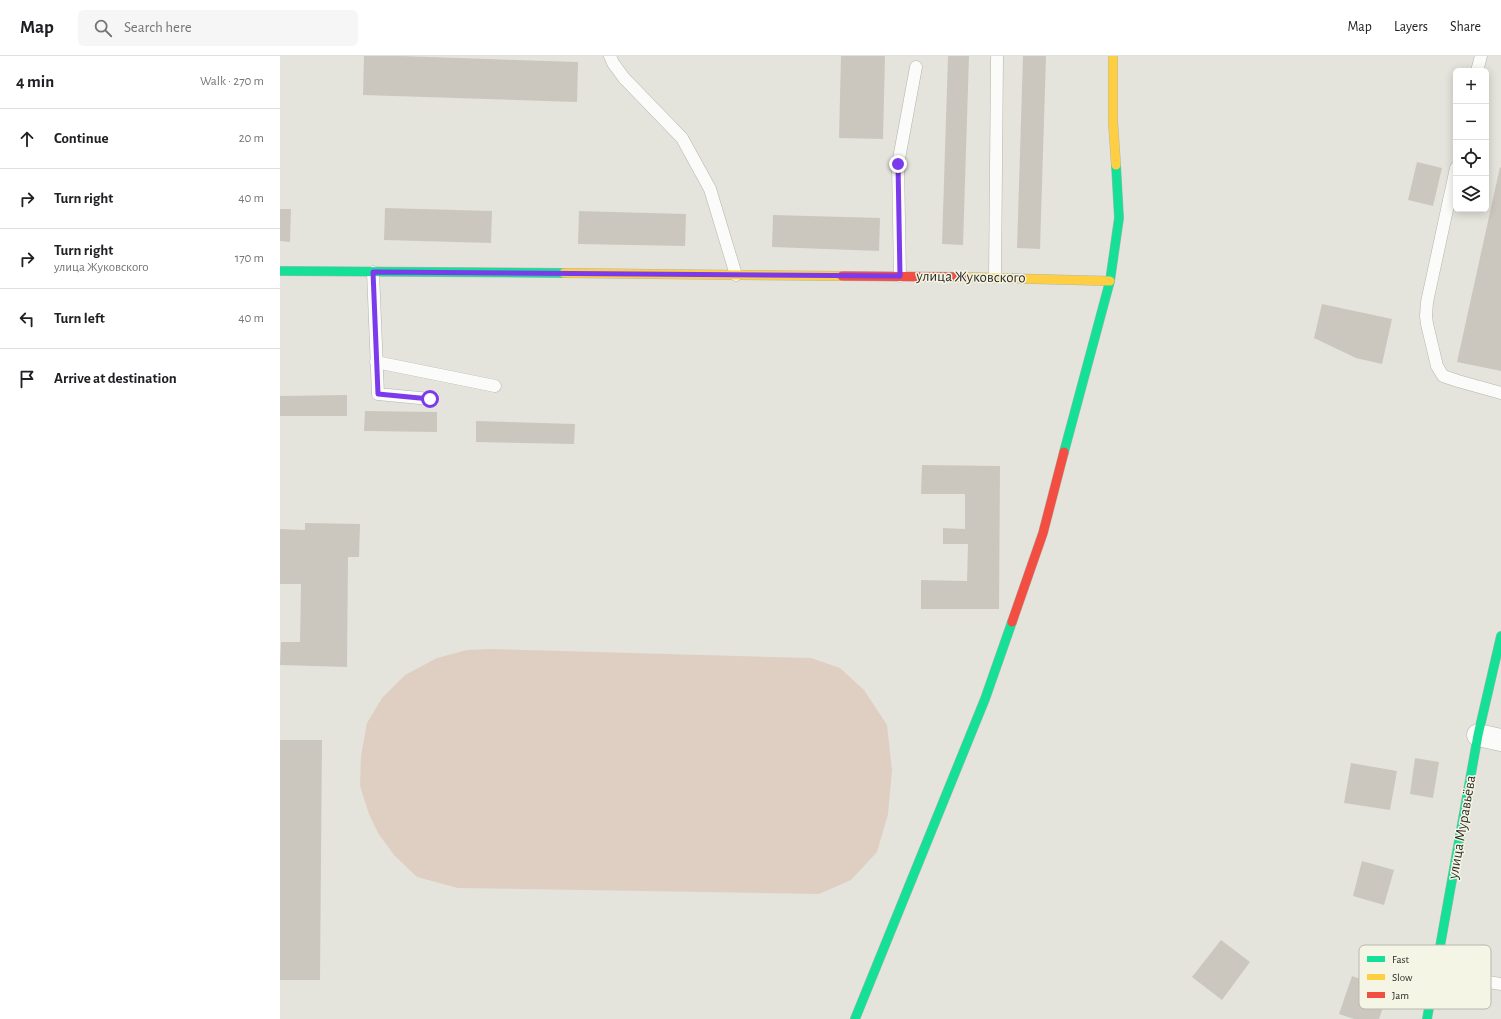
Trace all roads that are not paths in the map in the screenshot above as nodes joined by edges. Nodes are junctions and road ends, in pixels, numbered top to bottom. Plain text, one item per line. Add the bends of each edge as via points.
1 (610, 56) edge
2 (1113, 56) edge
3 (1481, 56) edge
4 (997, 58) dead end
5 (916, 67) dead end
6 (1478, 68) edge
7 (1454, 176) edge
8 (280, 271) edge
9 (373, 272) junction
10 (736, 275) junction
11 (900, 276) junction
12 (995, 278) junction
13 (1110, 281) junction
14 (376, 362) junction
15 (495, 386) dead end
16 (1501, 393) edge
17 (430, 399) dead end
18 (1501, 636) edge
19 (1478, 735) junction
20 (1501, 740) edge
21 (1440, 945) edge
22 (1491, 982) edge
23 (1501, 984) edge
24 (1429, 1009) edge
25 (855, 1019) edge
26 (1427, 1019) edge

1 - 10 lane via 624,78 682,138 710,189
2 - 13 street via 1113,122 1119,218
3 - 6 lane
4 - 12 lane
5 - 11 lane via 898,164
7 - 16 lane via 1427,302 1427,324 1437,366 1443,376
8 - 9 street, улица Жуковского
9 - 10 street, улица Жуковского
9 - 14 lane
10 - 11 street, улица Жуковского
11 - 12 street, улица Жуковского
12 - 13 street, улица Жуковского
13 - 25 street via 1043,534 985,699
14 - 15 lane
14 - 17 lane via 378,394
18 - 19 street, улица Муравьёва
19 - 20 street
19 - 21 street, улица Муравьёва
22 - 23 lane
24 - 26 street, улица Муравьёва

